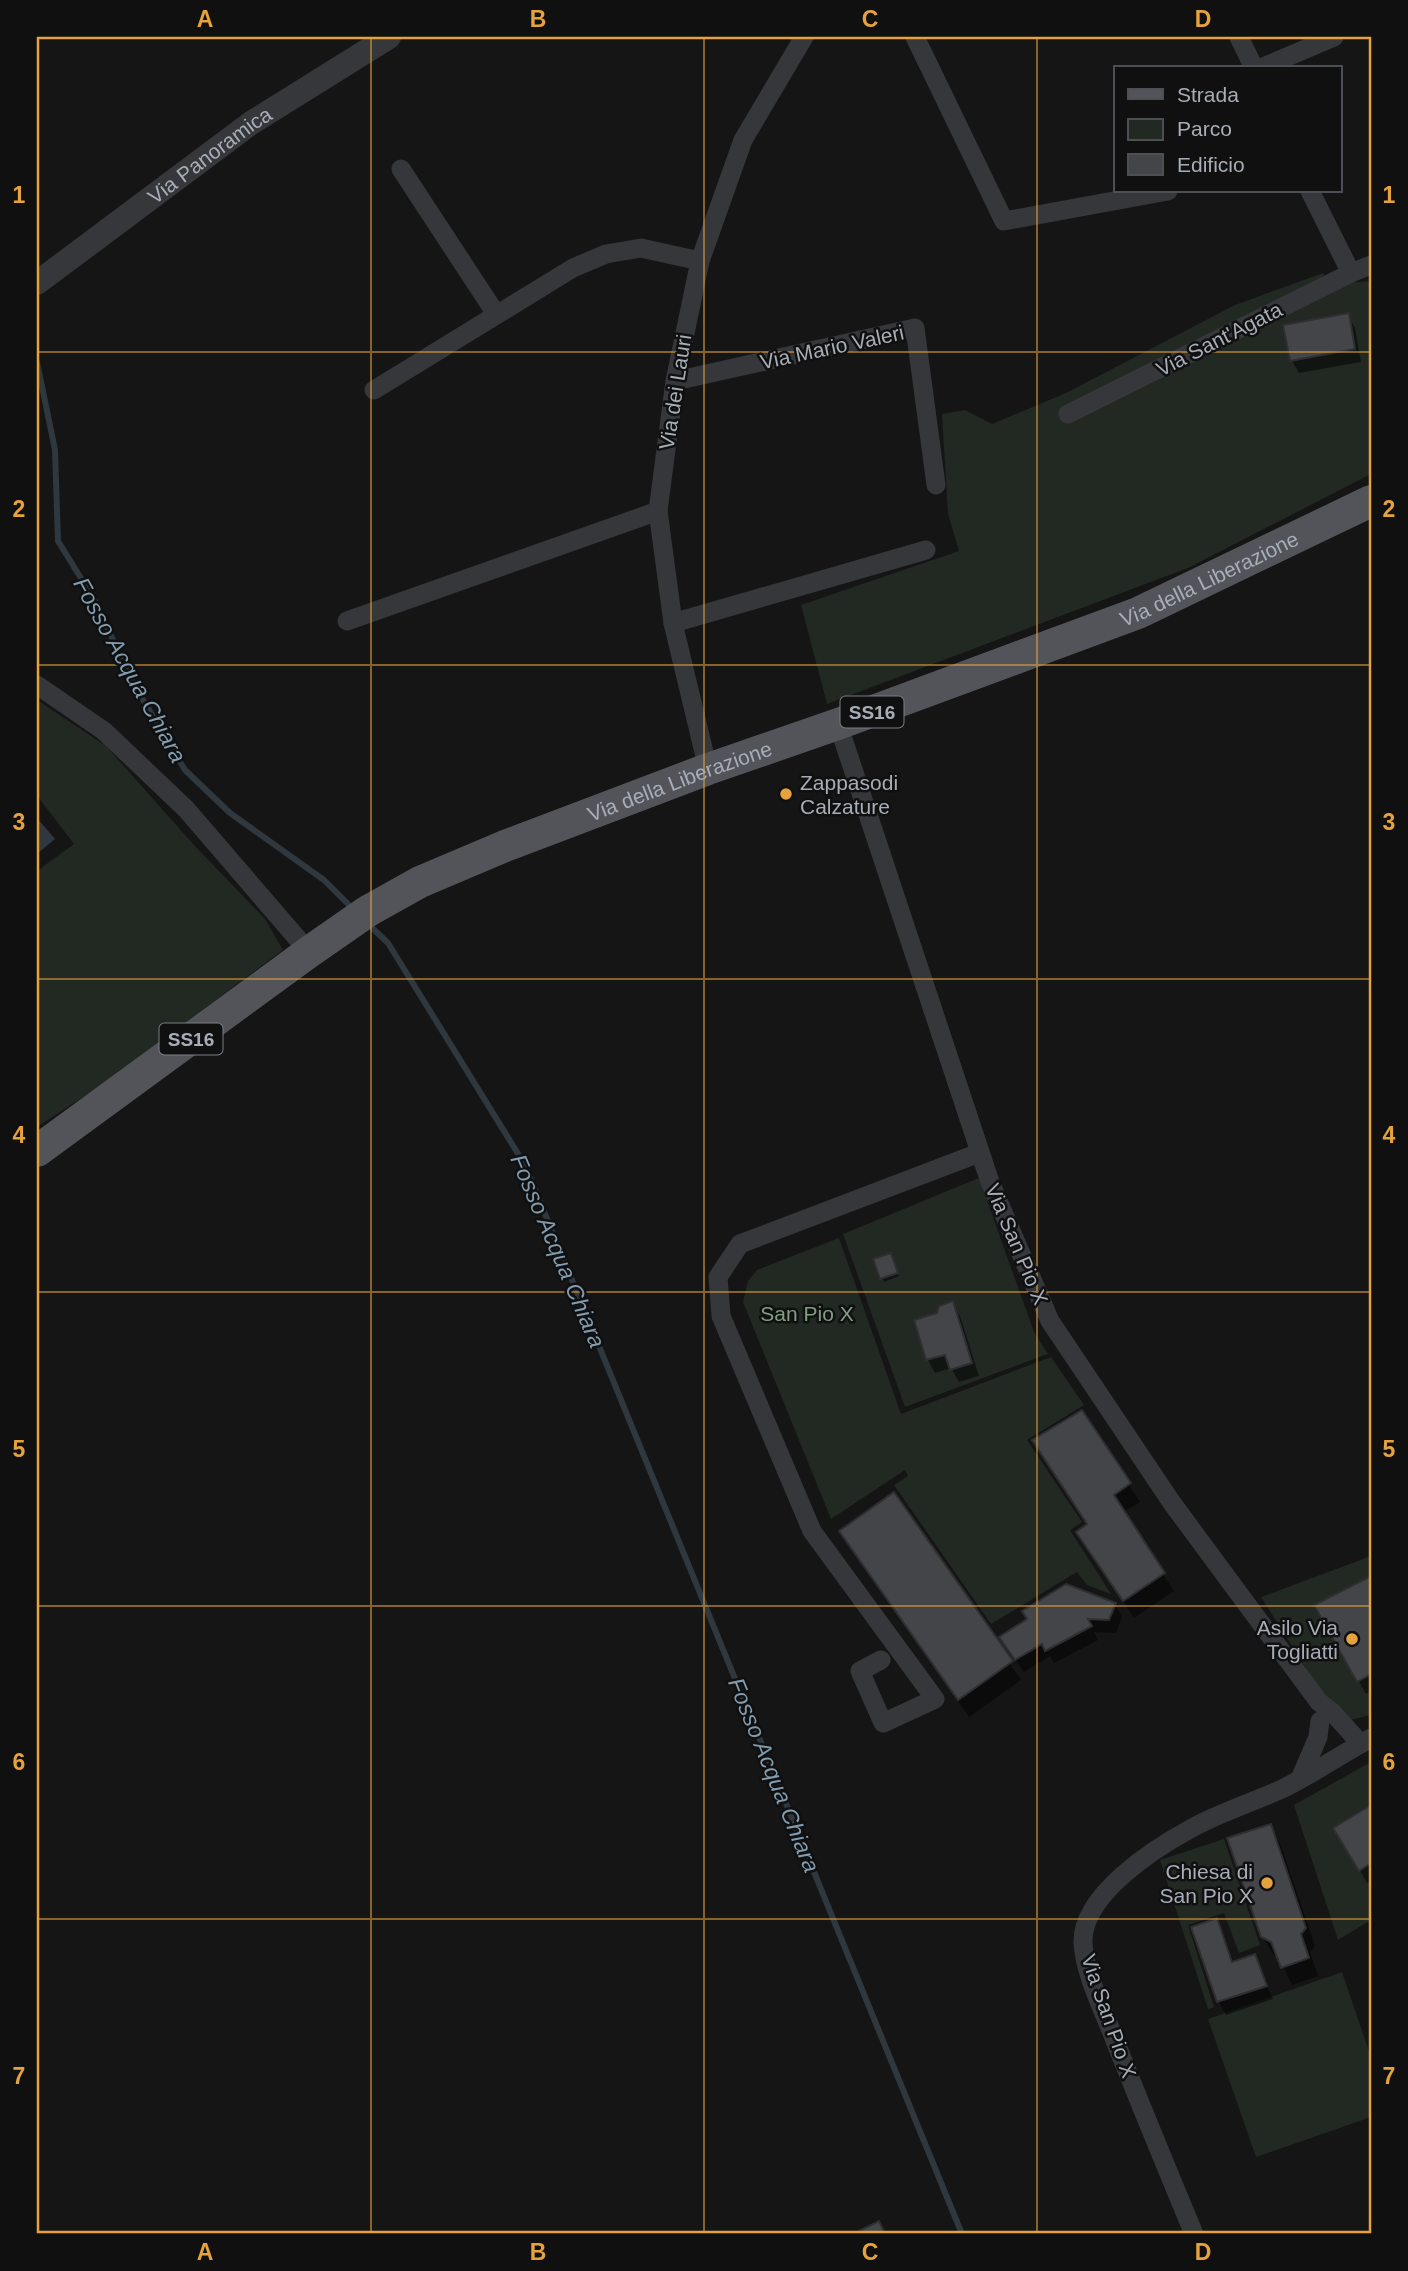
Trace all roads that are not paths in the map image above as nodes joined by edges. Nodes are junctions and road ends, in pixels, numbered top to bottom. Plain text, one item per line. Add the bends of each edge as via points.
1 (389, 37) edge
2 (804, 37) edge
3 (915, 37) edge
4 (1239, 37) edge
5 (1334, 37) edge
6 (1253, 66) edge
7 (1266, 66) edge
8 (401, 169) dead end
9 (1163, 192) edge
10 (1311, 192) edge
11 (700, 261) junction
12 (1371, 265) edge
13 (1351, 273) junction
14 (37, 283) edge
15 (496, 314) junction
16 (675, 381) junction
17 (374, 390) dead end
18 (1068, 414) dead end
19 (936, 485) dead end
20 (1371, 501) edge
21 (658, 511) junction
22 (926, 550) dead end
23 (347, 621) dead end
24 (673, 623) junction
25 (37, 685) edge
26 (838, 724) junction
27 (708, 769) junction
28 (309, 953) junction
29 (37, 1151) edge
30 (979, 1153) junction
31 (881, 1660) dead end
32 (1320, 1712) junction
33 (1366, 1741) edge
34 (1338, 1757) junction
35 (1299, 1780) junction
36 (1194, 2234) edge

1 - 14 street, Via Panoramica via 251,123
2 - 11 street, Via dei Lauri via 743,140
3 - 9 street via 1004,221
4 - 6 street
5 - 7 street
8 - 15 street
10 - 13 street
11 - 15 street via 641,248 606,254 573,268
11 - 16 street, Via dei Lauri
12 - 13 street, Via Sant'Agata
13 - 18 street, Via Sant'Agata
15 - 17 street
16 - 19 street, Via Mario Valeri via 915,328
16 - 21 street, Via dei Lauri
20 - 26 main road, Via della Liberazione / SS16 via 1138,613
21 - 23 street
21 - 24 street, Via dei Lauri
22 - 24 street
24 - 27 street, Via dei Lauri
25 - 28 street via 104,731 186,809
26 - 27 main road, Via della Liberazione / SS16
26 - 30 street, Via San Pio X
27 - 28 main road, Via della Liberazione / SS16 via 420,882
28 - 29 main road, Via della Liberazione / SS16
30 - 31 street via 740,1244 718,1277 721,1316 812,1531 935,1699 883,1723 860,1671
30 - 32 street, Via San Pio X via 1050,1321
32 - 33 street, Via San Pio X via 1333,1713
32 - 34 street, Via San Pio X
32 - 35 street via 1318,1737
33 - 34 street, Via San Pio X
34 - 35 street, Via San Pio X
35 - 36 street, Via San Pio X via 1192,1828 1124,1873 1101,1899 1083,1941 1092,1982

